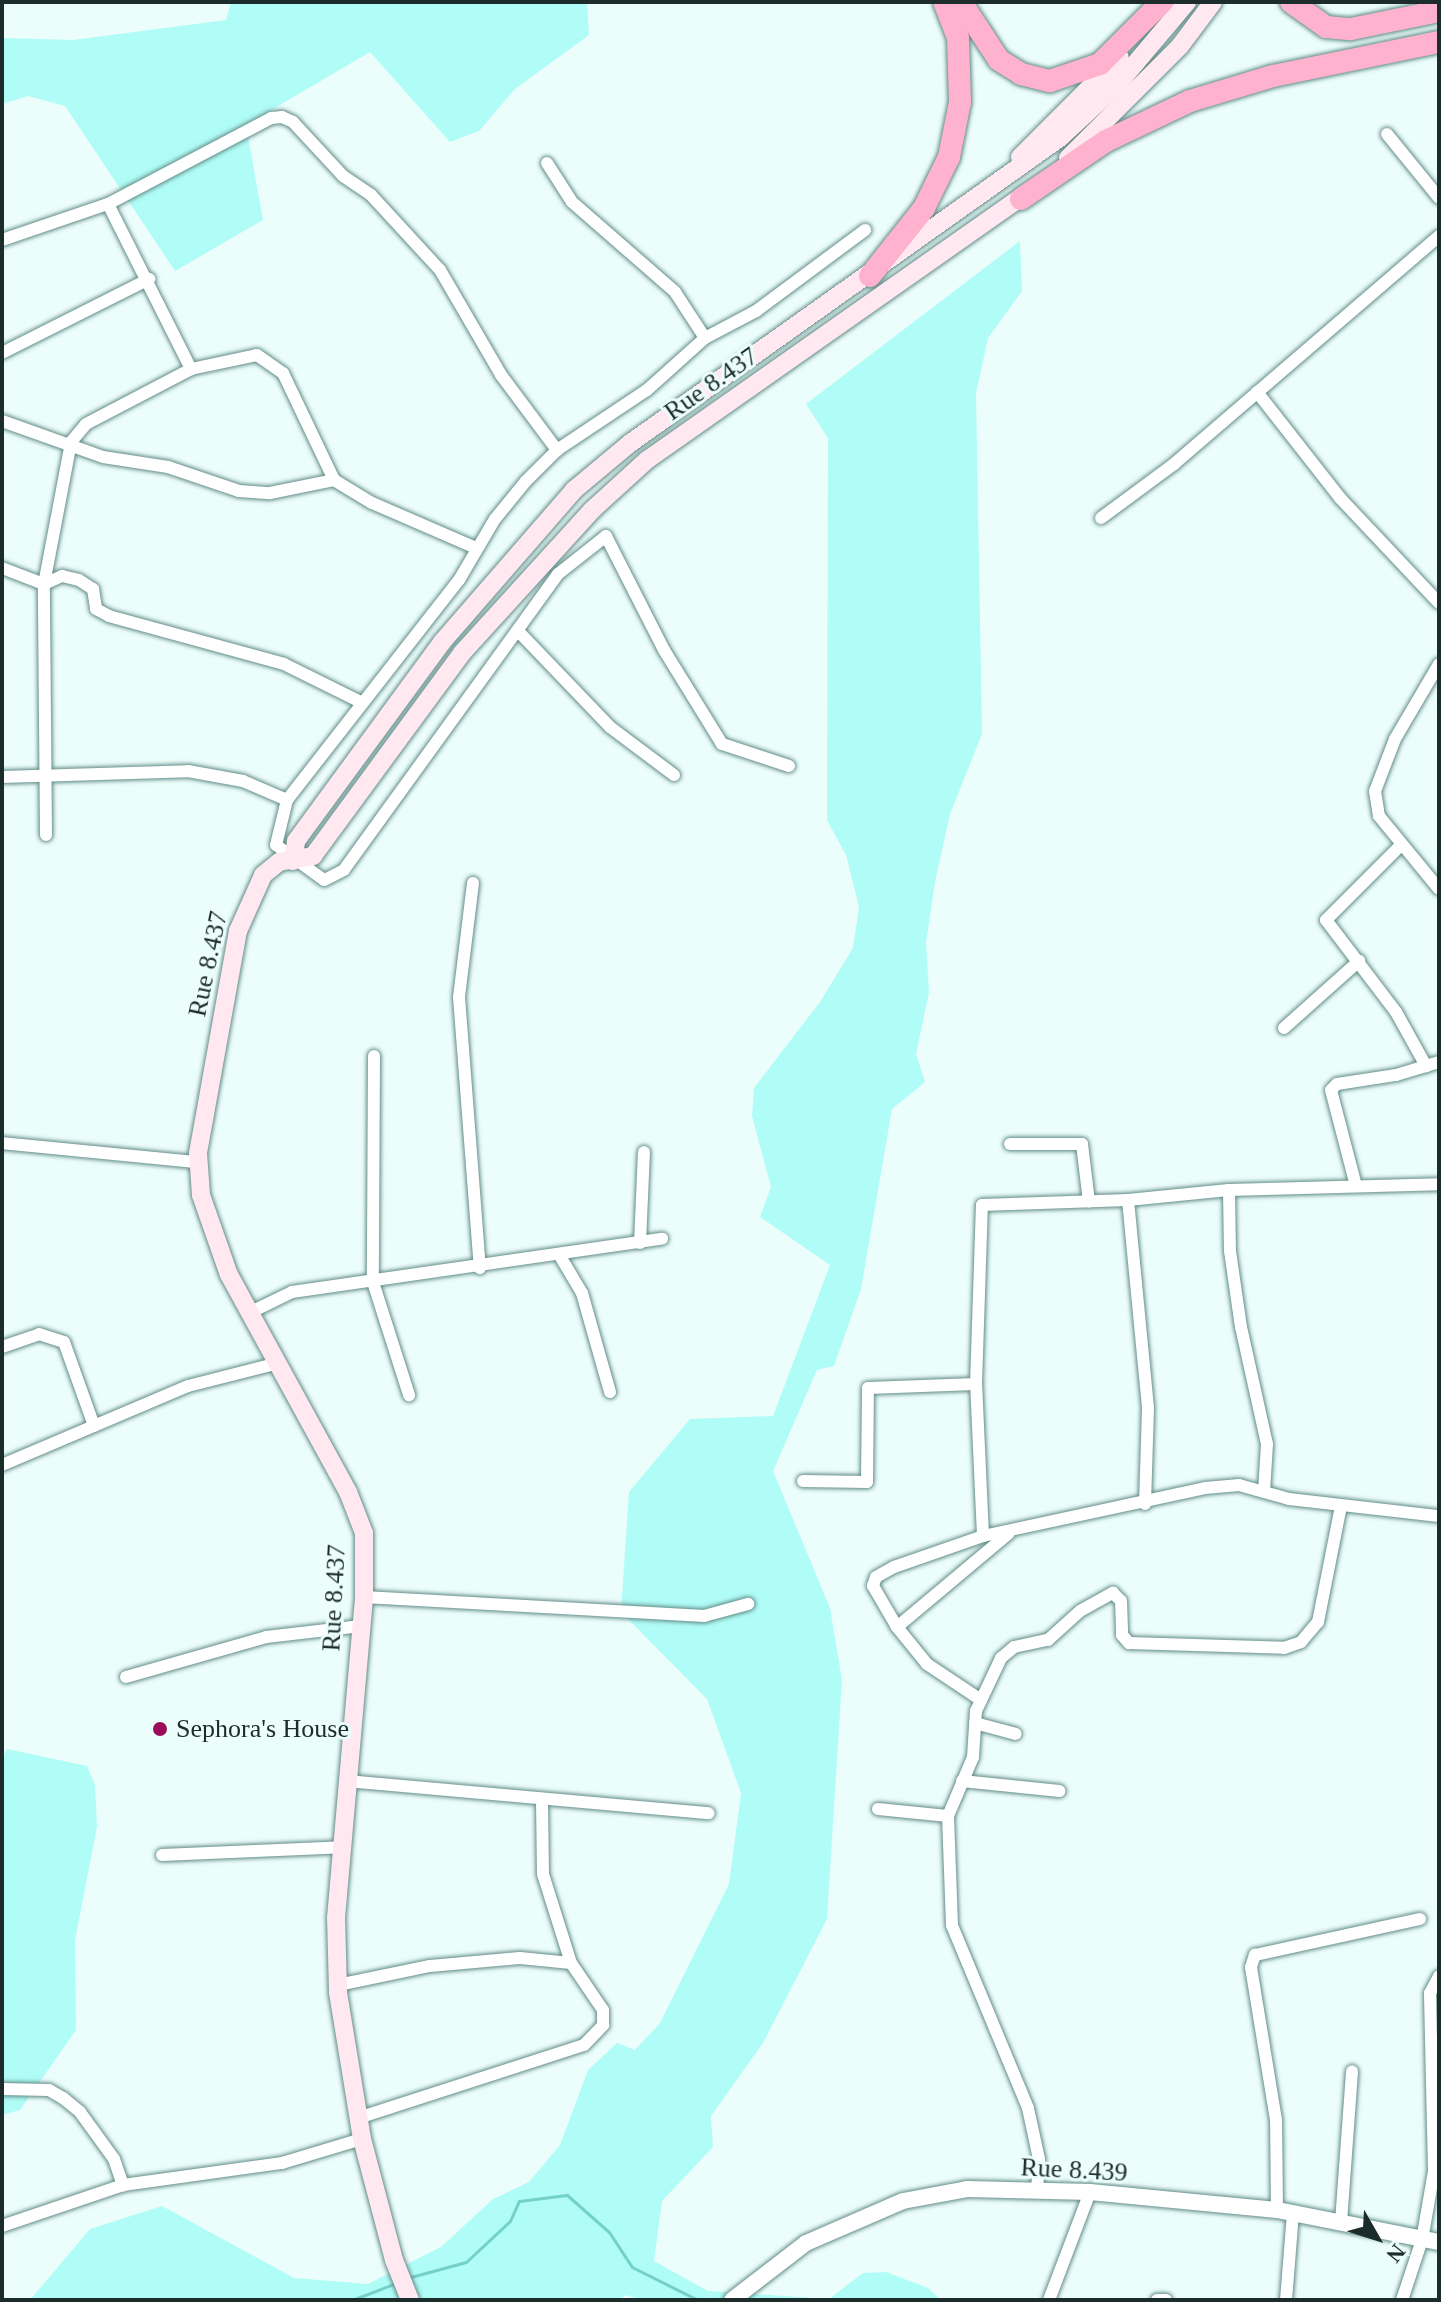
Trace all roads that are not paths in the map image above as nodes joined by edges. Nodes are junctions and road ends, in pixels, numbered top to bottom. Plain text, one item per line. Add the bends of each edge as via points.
1 (944, 2) edge
2 (961, 2) edge
3 (1164, 2) edge
4 (1187, 2) edge
5 (1213, 2) edge
6 (1223, 2) edge
7 (1291, 2) edge
8 (1439, 11) edge
9 (1439, 42) edge
10 (1180, 46) junction
11 (1387, 134) dead end
12 (547, 163) dead end
13 (1439, 198) edge
14 (1021, 199) junction
15 (979, 200) junction
16 (108, 204) junction
17 (865, 230) dead end
18 (1439, 236) edge
19 (2, 240) edge
20 (870, 276) junction
21 (149, 279) junction
22 (705, 338) junction
23 (2, 353) edge
24 (191, 369) junction
25 (1257, 392) junction
26 (2, 421) edge
27 (71, 442) junction
28 (557, 450) junction
29 (334, 480) junction
30 (1101, 518) dead end
31 (476, 548) junction
32 (2, 568) edge
33 (44, 584) junction
34 (1439, 603) edge
35 (518, 631) junction
36 (1439, 664) edge
37 (361, 702) junction
38 (789, 766) dead end
39 (42, 774) junction
40 (674, 775) dead end
41 (2, 777) edge
42 (287, 800) junction
43 (46, 835) dead end
44 (1401, 845) junction
45 (293, 861) junction
46 (473, 883) dead end
47 (1439, 889) edge
48 (1359, 961) junction
49 (1284, 1028) dead end
50 (374, 1056) dead end
51 (1439, 1062) edge
52 (1426, 1066) junction
53 (2, 1143) edge
54 (1010, 1144) dead end
55 (644, 1152) dead end
56 (197, 1162) junction
57 (1439, 1184) edge
58 (1356, 1186) junction
59 (1229, 1190) junction
60 (1128, 1200) junction
61 (1089, 1202) junction
62 (662, 1239) dead end
63 (640, 1243) junction
64 (560, 1256) junction
65 (480, 1268) junction
66 (373, 1282) junction
67 (251, 1312) junction
68 (2, 1347) edge
69 (279, 1363) junction
70 (976, 1384) junction
71 (610, 1392) dead end
72 (409, 1395) dead end
73 (94, 1426) junction
74 (2, 1465) edge
75 (803, 1481) dead end
76 (1264, 1492) junction
77 (1145, 1504) junction
78 (1341, 1506) junction
79 (1439, 1516) edge
80 (1011, 1531) junction
81 (983, 1536) junction
82 (364, 1597) junction
83 (748, 1604) dead end
84 (361, 1626) junction
85 (897, 1627) junction
86 (126, 1677) dead end
87 (981, 1700) junction
88 (975, 1723) junction
89 (1016, 1734) dead end
90 (347, 1781) junction
91 (962, 1781) junction
92 (1059, 1791) dead end
93 (542, 1800) junction
94 (878, 1809) dead end
95 (709, 1813) dead end
96 (948, 1816) junction
97 (342, 1847) junction
98 (162, 1855) dead end
99 (1420, 1919) dead end
100 (571, 1963) junction
101 (1439, 1976) edge
102 (338, 1985) junction
103 (1352, 2071) dead end
104 (2, 2089) edge
105 (358, 2118) junction
106 (362, 2139) junction
107 (123, 2185) junction
108 (1037, 2190) junction
109 (1090, 2192) junction
110 (1285, 2212) junction
111 (1341, 2222) junction
112 (2, 2226) edge
113 (1431, 2241) edge
114 (405, 2287) edge
115 (732, 2300) edge
116 (1049, 2300) edge
117 (1157, 2300) edge
118 (1166, 2300) edge
119 (1286, 2300) edge
120 (1402, 2300) edge

1 - 20 highway via 958,38 960,102 949,157 924,208
2 - 3 highway via 999,60 1021,74 1050,81 1100,64
3 - 15 main road via 1098,80
4 - 15 main road, Rue 8.437 via 1118,84 1061,137
5 - 10 main road, Rue 8.437
6 - 10 main road
7 - 8 highway via 1326,27 1351,29
9 - 14 highway via 1273,76 1190,101 1106,141
10 - 14 main road, Rue 8.437
11 - 13 street
12 - 22 street via 572,202 684,302
14 - 45 main road, Rue 8.437 via 647,460 592,510 462,653 313,856
15 - 20 main road, Rue 8.437
16 - 19 street
16 - 21 street
16 - 28 street via 271,118 293,122 440,270 501,375
17 - 22 street via 756,311
18 - 25 street
20 - 45 main road, Rue 8.437 via 629,444 574,490 442,642 296,841
21 - 23 street
21 - 24 street
22 - 28 street via 647,390
24 - 27 street via 86,424
24 - 29 street via 239,356 270,360 283,373
25 - 30 street
25 - 34 street via 1340,498
26 - 27 street
27 - 29 street via 103,457 168,467 257,494
27 - 33 street
28 - 31 street via 526,481
29 - 31 street via 372,503
31 - 37 street via 459,580
32 - 33 street
33 - 37 street via 62,576 79,580 93,589 96,609 109,616 284,664
33 - 39 street
35 - 38 street via 558,574 606,536 664,650 722,744
35 - 40 street via 610,727
35 - 45 street via 344,870 324,880
36 - 44 street via 1395,739 1375,791 1379,816
37 - 42 street
39 - 41 street
39 - 42 street via 188,771 243,781
39 - 43 street
42 - 45 street via 276,845
44 - 47 street
44 - 48 street via 1328,914 1330,929
45 - 56 main road, Rue 8.437 via 279,862 263,875 238,931
46 - 65 street via 459,997
48 - 49 street
48 - 52 street
50 - 66 street
51 - 52 street
52 - 58 street via 1337,1084 1331,1090
53 - 56 street
54 - 61 street via 1079,1141
55 - 63 street
56 - 67 main road, Rue 8.437 via 215,1245
57 - 58 street
58 - 59 street
59 - 60 street
59 - 76 street via 1239,1312 1267,1444
60 - 61 street
60 - 77 street via 1148,1408
61 - 70 street via 980,1206
62 - 63 street
63 - 64 street
64 - 65 street
64 - 71 street via 582,1293
65 - 66 street
66 - 67 street via 292,1292
66 - 72 street
67 - 69 main road, Rue 8.437
68 - 73 street via 39,1334 64,1342
69 - 73 street via 188,1386
69 - 82 main road, Rue 8.437 via 360,1518
70 - 75 street via 868,1388 867,1482
70 - 81 street
73 - 74 street
76 - 77 street via 1228,1486
76 - 78 street
77 - 80 street
78 - 79 street
78 - 87 street via 1318,1622 1301,1642 1284,1648 1129,1643 1122,1635 1121,1601 1113,1593 1080,1611 1048,1640 1014,1647 1001,1658
80 - 81 street
80 - 85 street
81 - 85 street via 876,1577 873,1586
82 - 83 street via 704,1616
82 - 84 main road, Rue 8.437
84 - 86 street via 266,1637
84 - 90 main road, Rue 8.437
85 - 87 street via 927,1664
87 - 88 street
88 - 89 street
88 - 91 street via 973,1757
90 - 93 street
90 - 97 main road, Rue 8.437
91 - 92 street
91 - 96 street
93 - 95 street
93 - 100 street via 540,1860
94 - 96 street
96 - 108 street via 952,1925 1028,2108 1039,2159
97 - 98 street
97 - 102 main road, Rue 8.437
99 - 110 street via 1255,1955 1251,1967
100 - 102 street via 520,1958 430,1966
100 - 105 street via 603,2010 603,2025 584,2045
101 - 113 street via 1430,1993
102 - 105 main road, Rue 8.437
103 - 111 street
104 - 107 street via 49,2090 63,2098 80,2112 114,2159
105 - 106 main road, Rue 8.437
106 - 107 street via 282,2163
106 - 114 main road, Rue 8.437
107 - 112 street
108 - 109 street, Rue 8.439
108 - 115 street, Rue 8.439 via 967,2189 903,2201 806,2243
109 - 110 street, Rue 8.439
109 - 116 street
110 - 111 street, Rue 8.439
110 - 119 street
111 - 113 street, Rue 8.439
113 - 120 street
117 - 118 street

